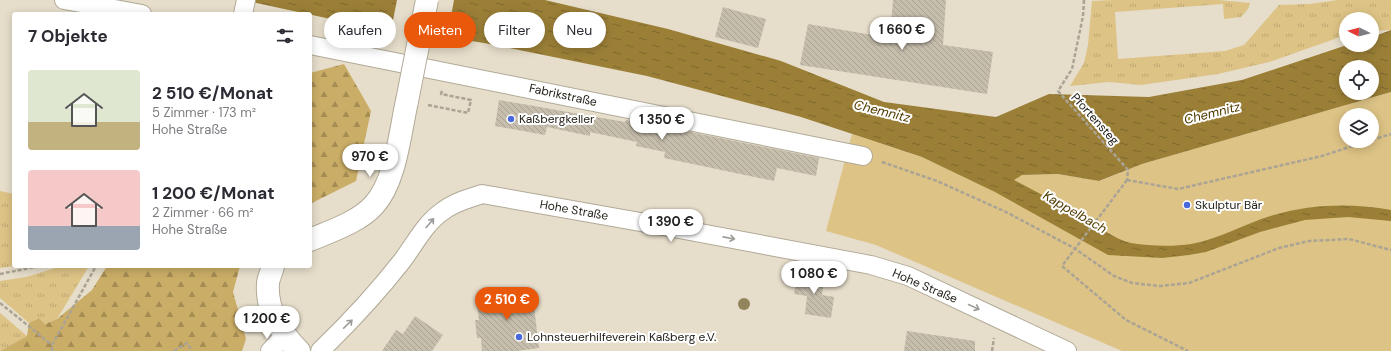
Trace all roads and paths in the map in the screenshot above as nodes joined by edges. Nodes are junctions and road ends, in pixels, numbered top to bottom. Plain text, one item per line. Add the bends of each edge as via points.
1 (64, 0) edge
2 (427, 0) edge
3 (1084, 0) edge
4 (131, 12) edge
5 (312, 45) edge
6 (443, 86) dead end
7 (439, 107) dead end
8 (1391, 134) edge
9 (1379, 138) edge
10 (1347, 148) edge
11 (863, 156) joint
12 (1127, 180) junction
13 (312, 239) edge
14 (1074, 248) junction
15 (1391, 250) edge
16 (30, 268) edge
17 (95, 268) edge
18 (272, 268) edge
19 (0, 274) edge
20 (0, 303) edge
21 (52, 345) junction
22 (285, 346) edge
23 (52, 351) edge
24 (174, 351) edge
25 (192, 351) edge
26 (320, 351) edge
27 (1067, 351) edge
28 (1188, 351) edge

1 - 4 street
2 - 13 street, bridge via 395,159 388,182 374,205 354,220
3 - 12 path, Pfortensteg via 1072,69 1058,91 1128,170
5 - 11 street, Fabrikstraße
6 - 7 path via 441,94 471,100 468,113
8 - 9 path
10 - 12 path via 1178,189
11 - 14 path via 951,187 1006,212
12 - 14 path
14 - 15 path via 1114,276 1132,283 1160,286 1189,283 1279,248 1309,241 1349,239
14 - 28 path via 1062,266 1126,320
16 - 19 path
17 - 21 path
18 - 22 street via 268,284 271,306
20 - 21 path
21 - 23 path
24 - 25 path via 187,343
26 -> 27 street, Hohe Straße via 353,319 403,260 431,221 458,202 482,194 871,265 908,276

